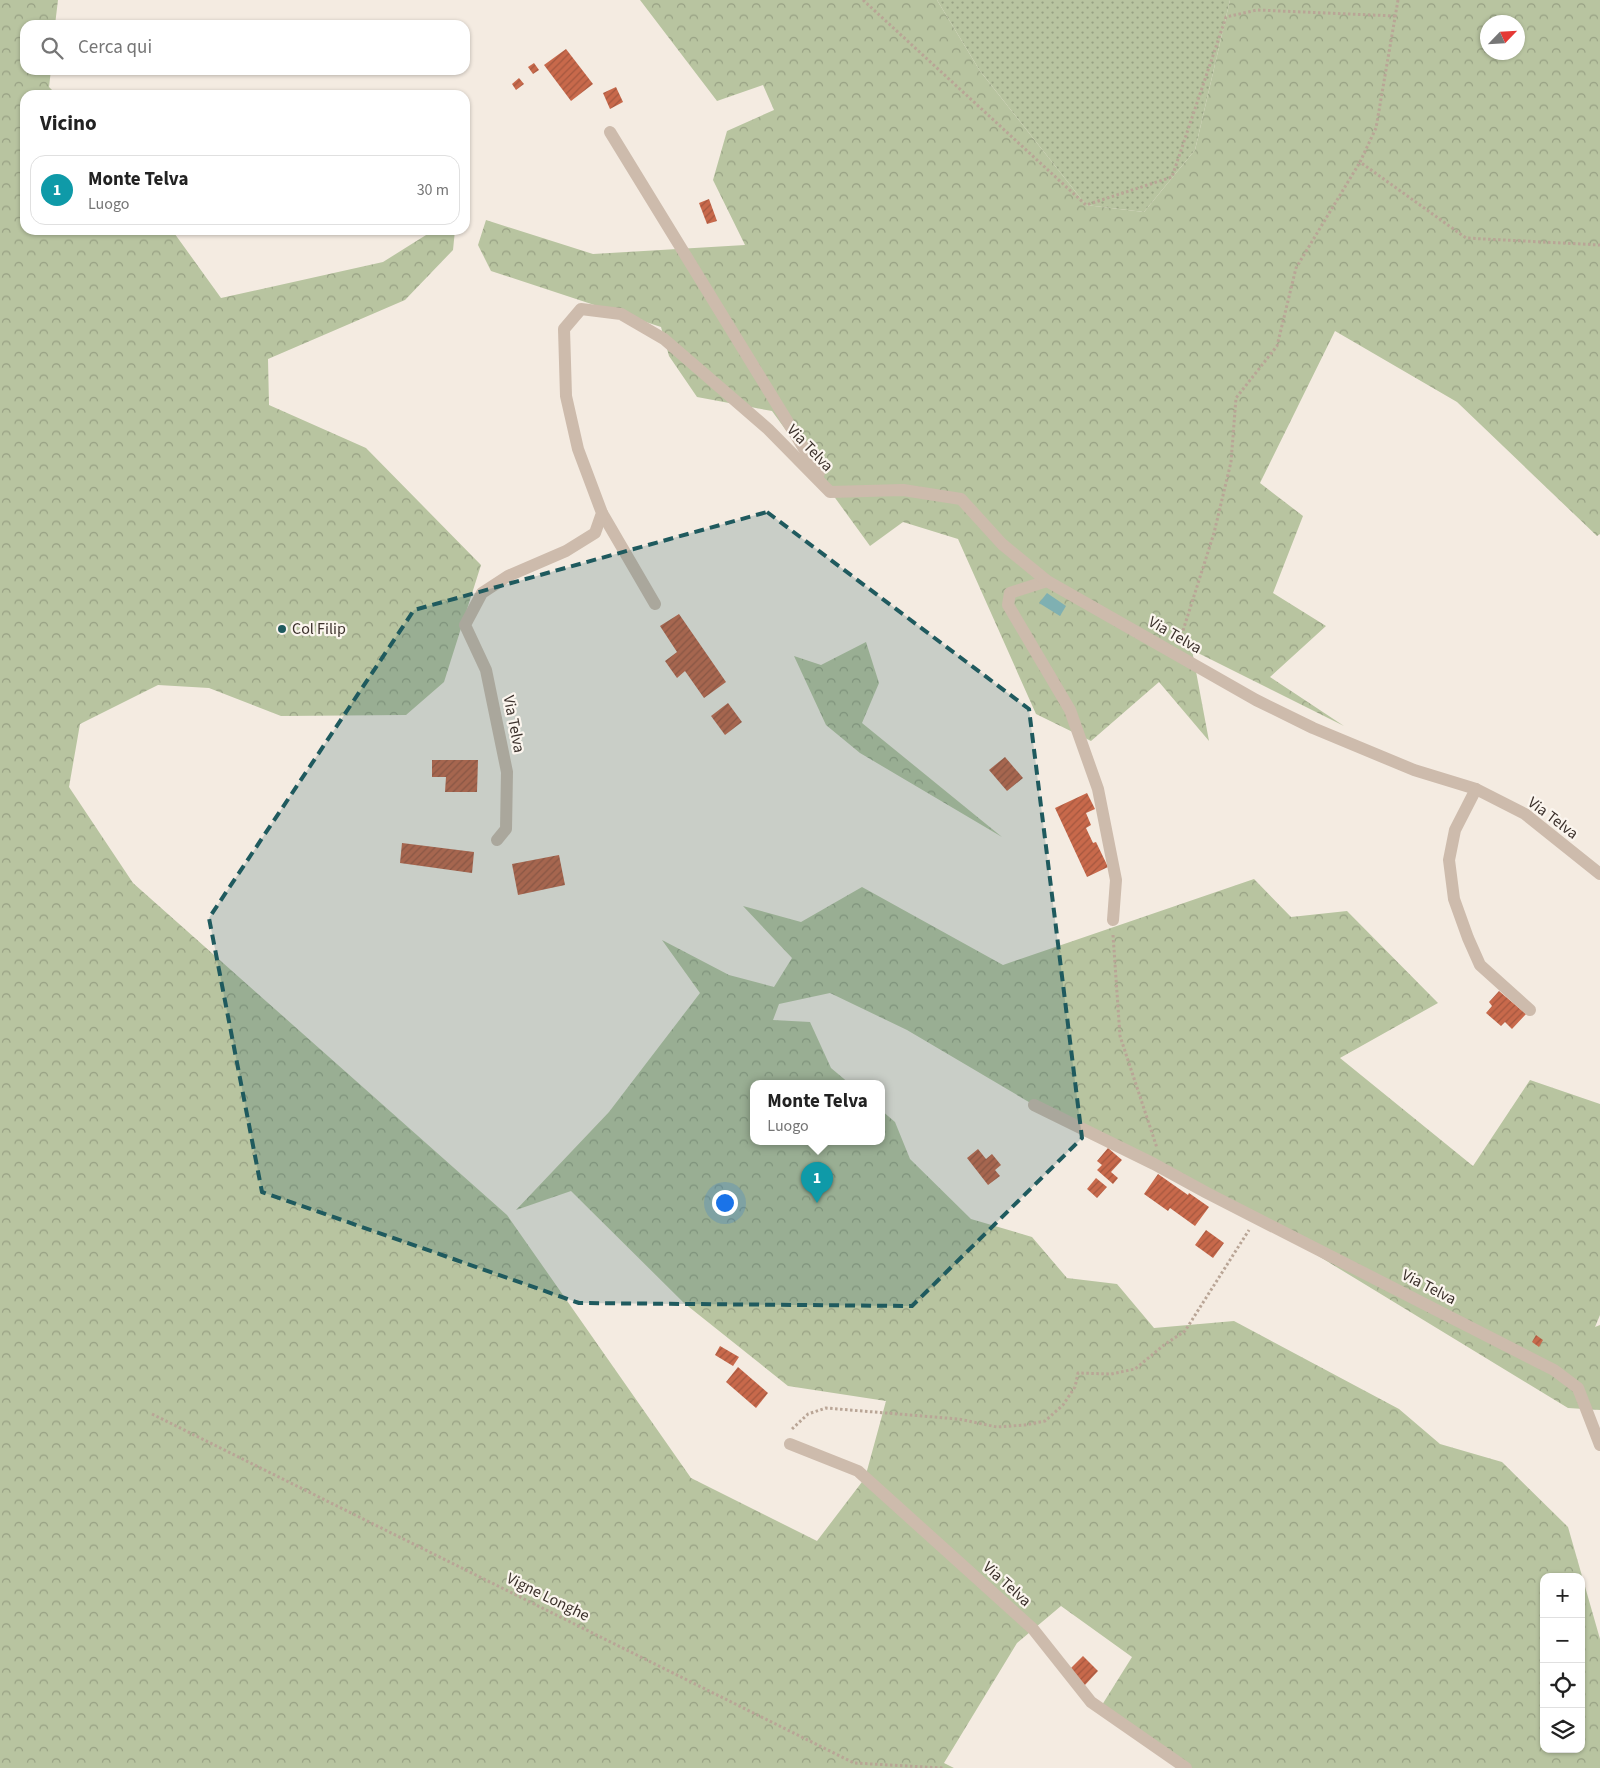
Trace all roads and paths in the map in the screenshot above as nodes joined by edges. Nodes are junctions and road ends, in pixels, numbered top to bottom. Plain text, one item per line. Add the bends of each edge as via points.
1 (863, 0) edge
2 (1398, 0) edge
3 (1395, 16) junction
4 (610, 132) dead end
5 (1360, 162) junction
6 (1600, 245) edge
7 (830, 492) junction
8 (602, 513) junction
9 (1047, 581) junction
10 (655, 604) dead end
11 (1176, 654) junction
12 (1476, 790) junction
13 (497, 840) dead end
14 (1600, 874) edge
15 (1113, 920) joint
16 (1530, 1010) dead end
17 (1034, 1105) dead end
18 (1154, 1164) junction
19 (1256, 1218) junction
20 (152, 1414) dead end
21 (790, 1444) joint
22 (1600, 1446) edge
23 (943, 1768) edge
24 (1186, 1768) edge

1 - 3 path via 1086,205 1172,177 1226,18 1257,10
2 - 3 path
3 - 5 path via 1376,128
4 - 7 street
5 - 6 path via 1466,238
5 - 11 path via 1296,268 1277,346 1236,398 1231,462 1214,533
7 - 8 street, Via Telva via 768,429 664,339 621,314 581,309 564,329 566,396 578,449
7 - 9 street, Via Telva via 903,490 962,499 1002,544
8 - 10 street
8 - 13 street, Via Telva via 595,533 566,551 508,576 482,593 465,625 486,670 507,772 506,829
9 - 11 street, Via Telva
9 - 15 street via 1010,593 1008,605 1070,710 1098,789 1116,880
11 - 12 street, Via Telva via 1313,728 1414,770
12 - 14 street, Via Telva via 1525,814
12 - 16 street via 1454,830 1449,860 1454,899 1480,965
15 - 18 path via 1120,1036 1159,1154
17 - 18 street, Via Telva
18 - 19 street, Via Telva
19 - 21 path via 1185,1331 1135,1369 1111,1374 1078,1373 1071,1393 1045,1421 997,1427 958,1419 826,1408 808,1414 787,1434
19 - 22 street, Via Telva via 1554,1370 1578,1388
20 - 23 path, Vigne Longhe via 854,1763
21 - 24 street, Via Telva via 858,1471 1033,1629 1091,1702

